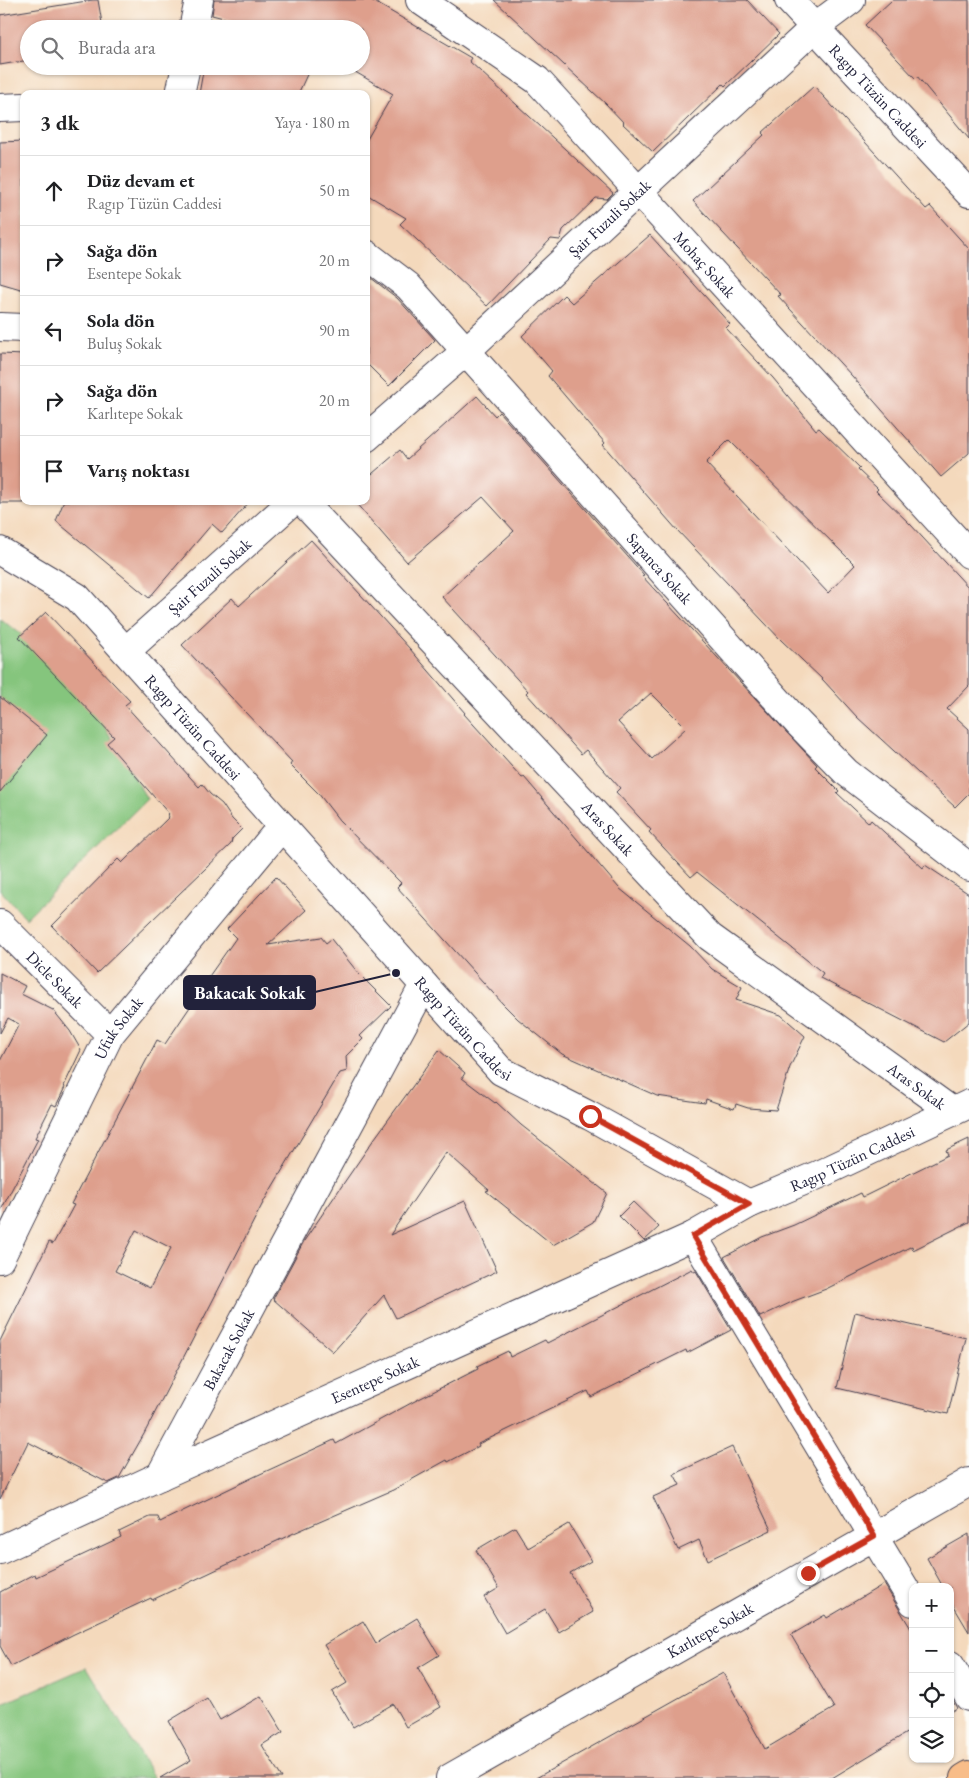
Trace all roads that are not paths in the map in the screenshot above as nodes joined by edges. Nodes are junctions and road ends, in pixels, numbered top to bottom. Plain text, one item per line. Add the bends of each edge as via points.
1 (199, 0) edge
2 (420, 0) edge
3 (789, 0) edge
4 (851, 0) edge
5 (196, 20) edge
6 (815, 27) junction
7 (184, 75) edge
8 (181, 90) edge
9 (20, 107) edge
10 (0, 108) edge
11 (638, 192) junction
12 (969, 193) edge
13 (370, 257) edge
14 (0, 327) edge
15 (20, 328) edge
16 (466, 351) junction
17 (370, 435) edge
18 (289, 505) edge
19 (306, 505) edge
20 (0, 552) edge
21 (969, 554) edge
22 (126, 651) junction
23 (282, 826) junction
24 (969, 867) edge
25 (0, 924) edge
26 (424, 985) junction
27 (110, 1034) junction
28 (960, 1108) edge
29 (749, 1204) junction
30 (693, 1236) junction
31 (0, 1259) edge
32 (160, 1476) junction
33 (969, 1482) edge
34 (874, 1536) junction
35 (0, 1550) edge
36 (909, 1595) edge
37 (954, 1672) edge
38 (969, 1697) edge
39 (969, 1775) edge
40 (450, 1778) edge
41 (964, 1778) edge

1 - 5 street
2 - 11 street, Mohaç Sokak via 537,80
3 - 6 street, Ragıp Tüzün Caddesi
4 - 6 street, Şair Fuzuli Sokak
6 - 11 street, Şair Fuzuli Sokak
6 - 12 street, Ragıp Tüzün Caddesi
7 - 8 street
9 - 10 street
11 - 16 street, Şair Fuzuli Sokak
11 - 21 street, Mohaç Sokak
13 - 16 street, Sapanca Sokak via 408,286
14 - 15 street
16 - 17 street, Şair Fuzuli Sokak
16 - 24 street, Sapanca Sokak via 798,723 846,772
18 - 22 street, Şair Fuzuli Sokak
19 - 28 street, Aras Sokak via 710,937
20 - 22 street, Ragıp Tüzün Caddesi via 77,597
22 - 23 street, Ragıp Tüzün Caddesi
23 - 26 street, Ragıp Tüzün Caddesi
23 - 27 street, Ufuk Sokak
25 - 27 street, Dicle Sokak
26 - 29 street, Ragıp Tüzün Caddesi via 501,1071
26 - 32 street, Bakacak Sokak
27 - 31 street, Ufuk Sokak
28 - 29 street, Ragıp Tüzün Caddesi
29 - 30 street, Esentepe Sokak
30 - 32 street, Esentepe Sokak
30 - 34 street
32 - 35 street, Esentepe Sokak
33 - 34 street, Karlıtepe Sokak
34 - 36 street
34 - 40 street, Karlıtepe Sokak
37 - 38 street
39 - 41 main road

